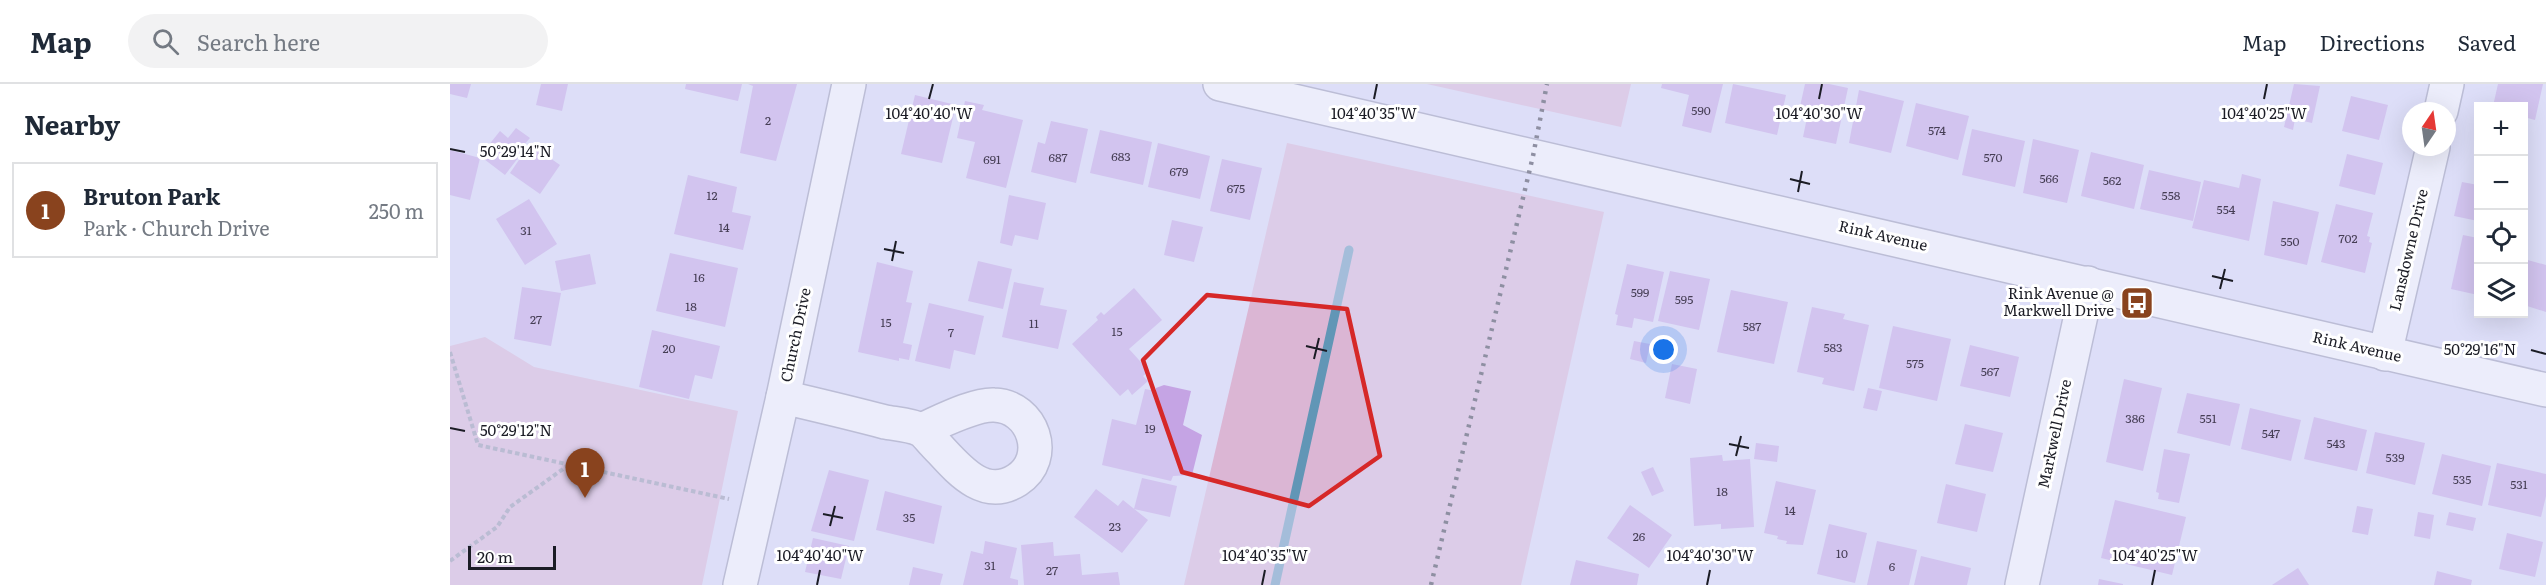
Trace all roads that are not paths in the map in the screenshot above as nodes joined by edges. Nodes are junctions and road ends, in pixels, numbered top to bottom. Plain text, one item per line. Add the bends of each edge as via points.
1 (849, 84) edge
2 (1220, 84) edge
3 (2447, 84) edge
4 (2443, 102) edge
5 (2431, 156) edge
6 (2088, 283) junction
7 (2385, 354) junction
8 (2546, 390) edge
9 (783, 397) junction
10 (921, 430) dead end
11 (740, 585) edge
12 (2022, 585) edge

1 - 9 street, Church Drive
2 - 6 street, Rink Avenue
3 - 4 street
5 - 7 street, Lansdowne Drive
6 - 7 street, Rink Avenue
6 - 12 street, Markwell Drive
7 - 8 street, Rink Avenue
9 - 10 street
9 - 11 street, Church Drive

